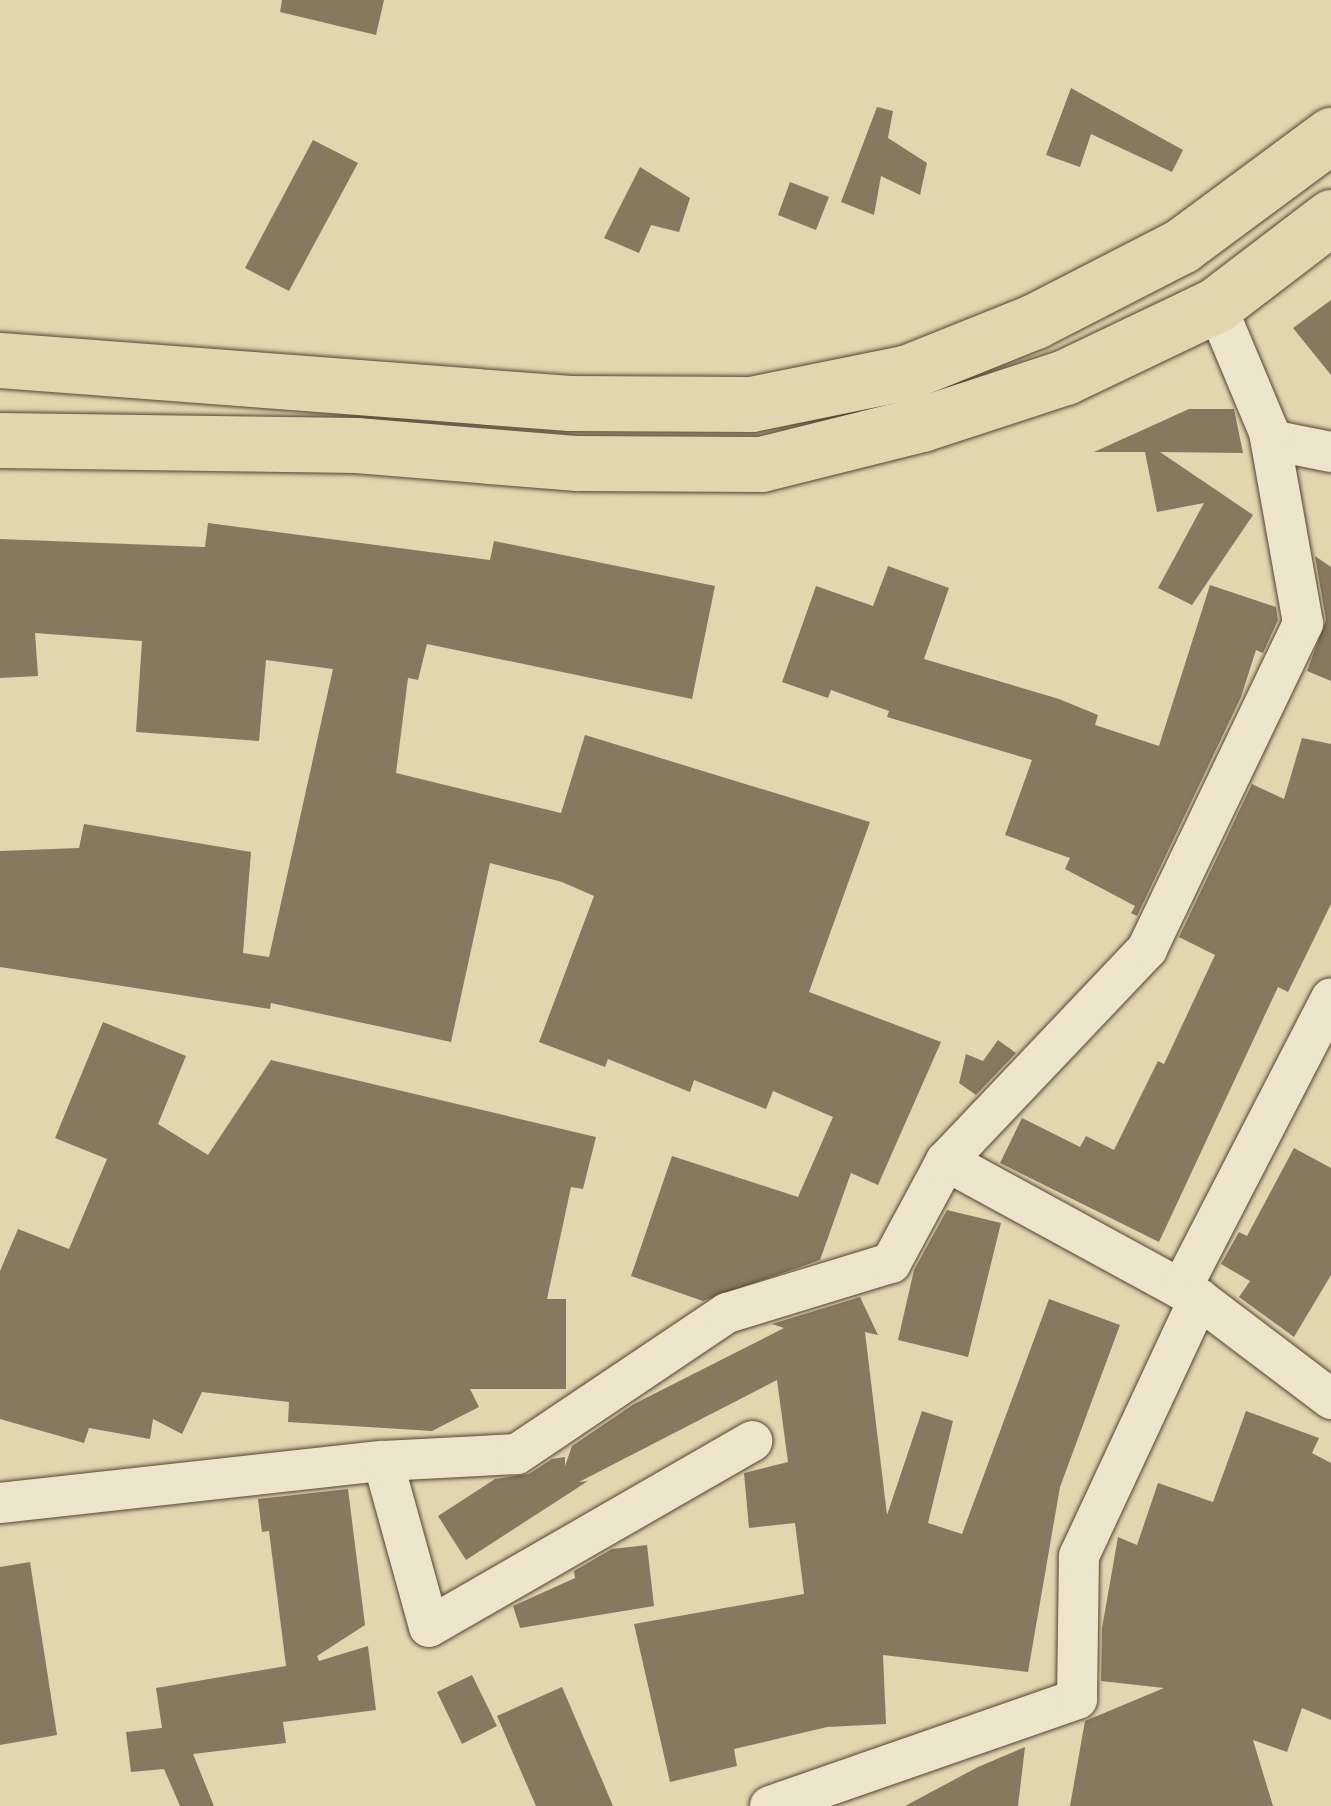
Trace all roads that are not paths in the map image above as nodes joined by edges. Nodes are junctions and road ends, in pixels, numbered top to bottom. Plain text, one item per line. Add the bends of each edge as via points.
1 (1331, 134) edge
2 (1331, 216) edge
3 (1216, 306) junction
4 (0, 360) edge
5 (0, 440) edge
6 (1271, 440) junction
7 (1331, 452) edge
8 (1331, 998) edge
9 (946, 1161) junction
10 (1190, 1294) junction
11 (1331, 1398) edge
12 (752, 1441) dead end
13 (383, 1461) junction
14 (0, 1503) edge
15 (770, 1806) edge

1 - 4 highway via 1181,246 1035,321 908,372 751,404 569,403
2 - 3 highway
3 - 5 highway via 1065,377 922,424 761,464 577,464 356,445
3 - 6 street
6 - 7 street
6 - 9 street via 1303,623 1147,948
8 - 10 street
9 - 10 street
9 - 13 street via 891,1262 727,1313 518,1454
10 - 11 street
10 - 15 street via 1079,1556 1077,1698
12 - 13 street via 429,1627
13 - 14 street

